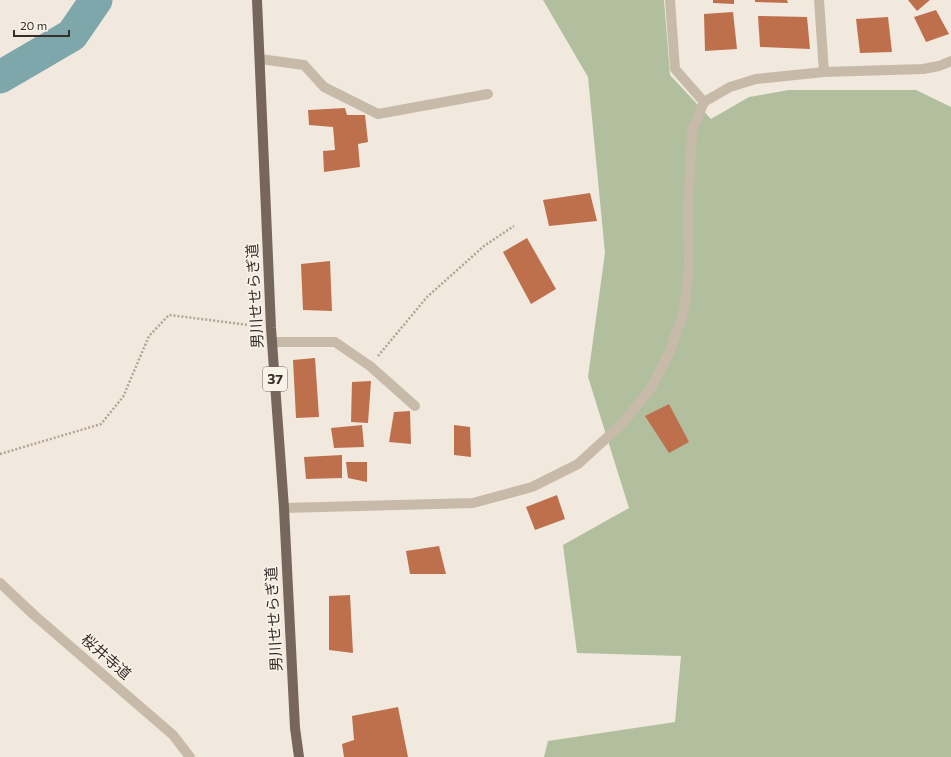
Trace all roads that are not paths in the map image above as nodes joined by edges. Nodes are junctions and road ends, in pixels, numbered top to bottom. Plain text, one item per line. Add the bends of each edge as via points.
1 (258, 0) edge
2 (670, 0) edge
3 (819, 0) edge
4 (260, 59) junction
5 (951, 61) edge
6 (824, 72) junction
7 (488, 94) dead end
8 (704, 102) junction
9 (272, 342) junction
10 (416, 406) dead end
11 (284, 508) junction
12 (0, 583) edge
13 (190, 757) edge
14 (299, 757) edge

1 - 4 main road, 男川せせらぎ道 / 37
2 - 8 street via 675,69
3 - 6 street
4 - 7 street via 304,65 324,87 378,114
4 - 9 main road, 男川せせらぎ道 / 37
5 - 6 street via 923,69
6 - 8 street via 756,79 730,87
8 - 11 street via 692,131 688,267 684,311 669,353 651,388 623,423 578,464 532,487 473,503
9 - 10 street via 335,342 370,366
9 - 11 main road, 男川せせらぎ道 / 37
11 - 14 main road, 男川せせらぎ道 / 37 via 295,728
12 - 13 street, 桜井寺道 via 173,735

